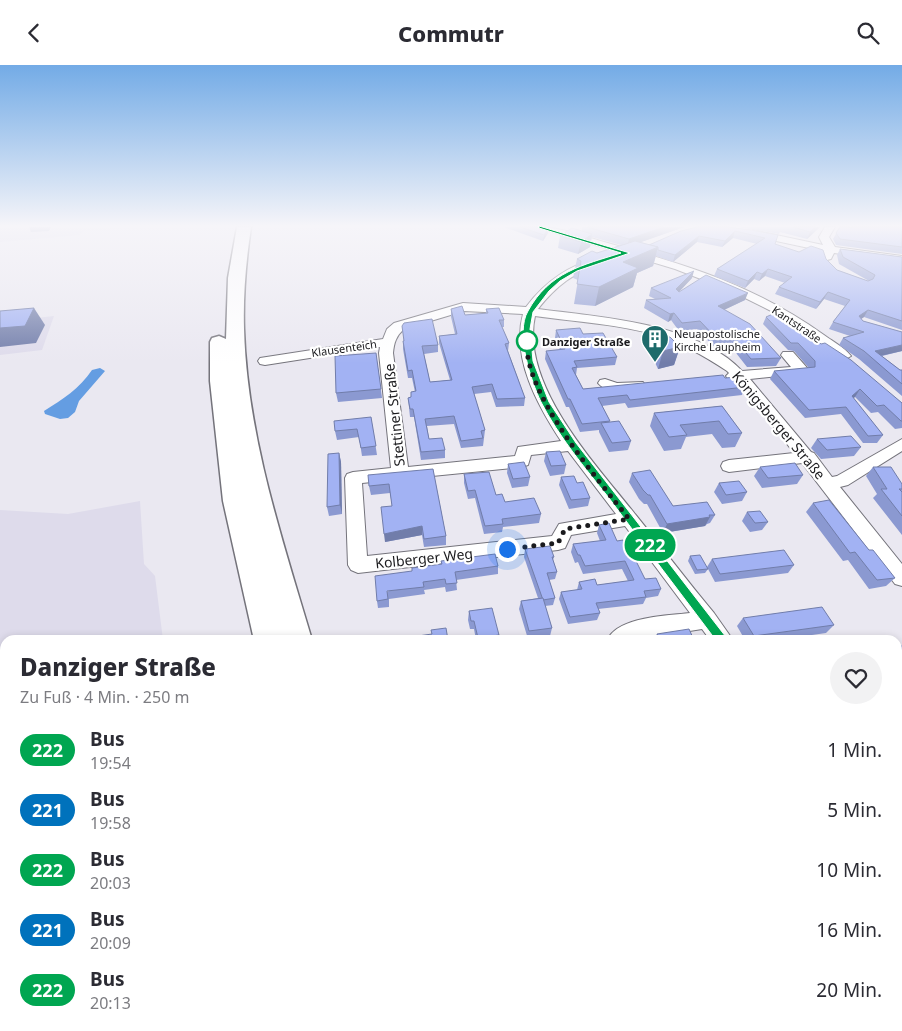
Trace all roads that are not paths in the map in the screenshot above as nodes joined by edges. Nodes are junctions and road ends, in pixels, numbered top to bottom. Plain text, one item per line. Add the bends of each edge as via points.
1 (223, 272) edge
2 (236, 272) edge
3 (570, 272) edge
4 (691, 272) edge
5 (220, 287) dead end
6 (530, 312) junction
7 (218, 325) dead end
8 (388, 343) junction
9 (788, 355) dead end
10 (266, 361) dead end
11 (853, 363) edge
12 (228, 369) junction
13 (740, 376) junction
14 (721, 377) edge
15 (605, 383) dead end
16 (654, 383) edge
17 (902, 444) edge
18 (573, 445) junction
19 (808, 457) junction
20 (729, 466) dead end
21 (400, 473) junction
22 (829, 484) junction
23 (629, 519) junction
24 (358, 565) joint
25 (902, 578) edge
26 (707, 619) junction
27 (268, 635) edge
28 (296, 635) edge
29 (625, 635) edge
30 (718, 635) edge

1 - 5 highway
2 - 12 highway
3 - 6 street via 546,290
4 - 11 street, Kantstraße via 760,300
6 - 8 street, Klausenteich via 474,307 452,309 400,326 392,332
6 - 13 street, Königsberger Straße via 654,330 708,352
6 - 18 street via 526,329 533,374 545,402
7 - 12 highway
8 - 10 street, Klausenteich via 328,349
8 - 21 street, Stettiner Straße via 386,353
9 - 13 street via 802,370
12 - 27 highway via 235,501
12 - 28 highway
13 - 14 street
13 - 19 street, Königsberger Straße
15 - 16 street via 616,387
17 - 22 street via 842,481
18 - 21 street via 524,451 522,461
18 - 23 street
19 - 20 street
19 - 22 street, Königsberger Straße
21 - 24 street, Stettiner Straße via 353,478
22 - 25 street, Königsberger Straße
23 - 24 street, Kolberger Weg via 565,529 558,543
23 - 26 street
26 - 29 street via 630,631
26 - 30 street

